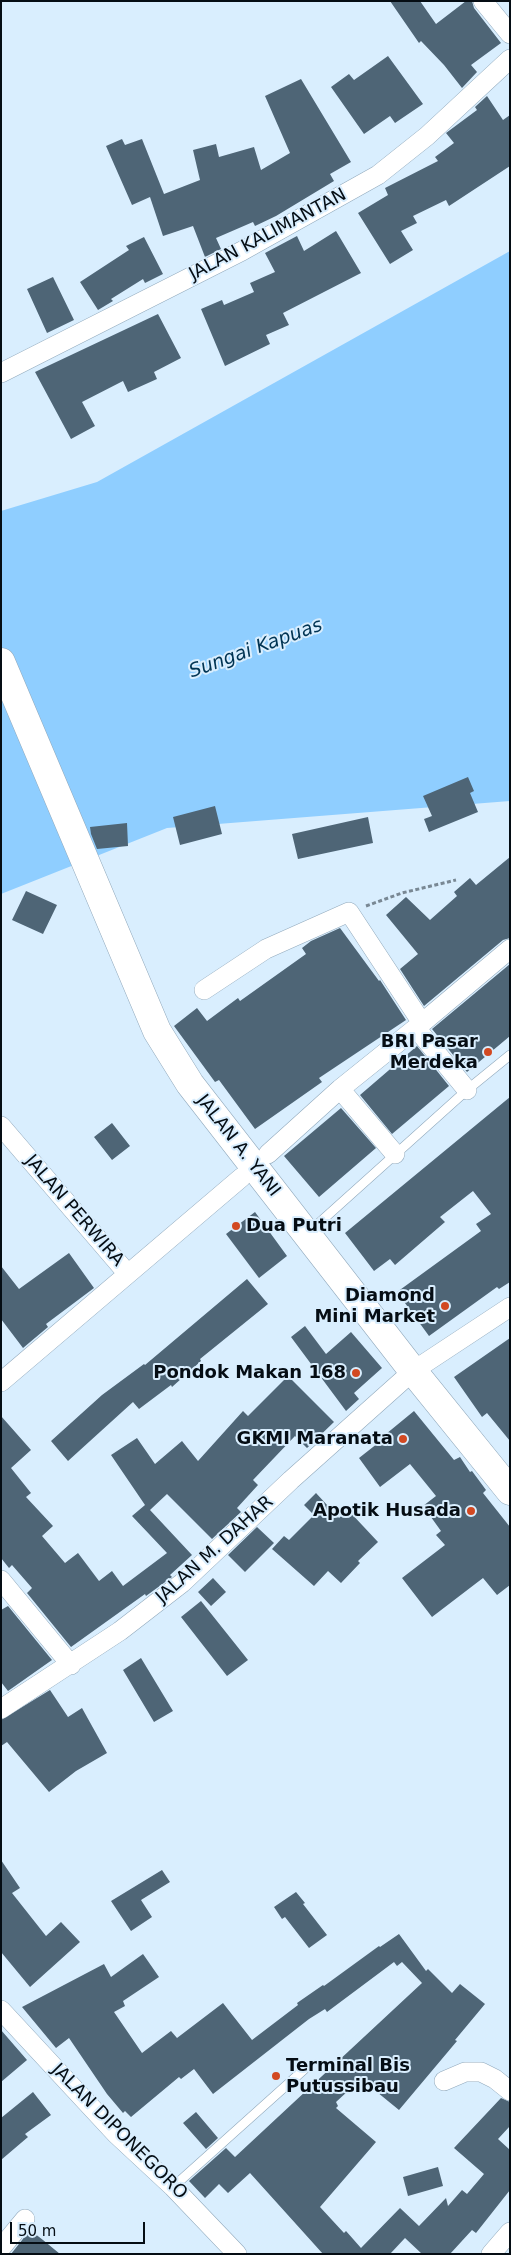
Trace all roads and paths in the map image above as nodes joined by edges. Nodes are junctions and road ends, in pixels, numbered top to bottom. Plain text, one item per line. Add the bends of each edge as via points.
1 (483, 1) edge
2 (510, 34) edge
3 (510, 59) edge
4 (1, 373) edge
5 (1, 662) edge
6 (456, 880) dead end
7 (349, 912) junction
8 (510, 949) edge
9 (204, 990) dead end
10 (419, 1025) junction
11 (510, 1055) edge
12 (340, 1088) junction
13 (467, 1090) junction
14 (1, 1126) edge
15 (268, 1154) dead end
16 (395, 1154) junction
17 (242, 1177) dead end
18 (307, 1234) junction
19 (127, 1273) junction
20 (510, 1308) edge
21 (413, 1371) junction
22 (1, 1382) edge
23 (510, 1491) edge
24 (1, 1580) edge
25 (71, 1665) junction
26 (1, 1709) edge
27 (1, 2010) edge
28 (308, 2066) dead end
29 (444, 2081) dead end
30 (510, 2091) edge
31 (173, 2187) junction
32 (25, 2218) dead end
33 (510, 2232) edge
34 (1, 2248) edge
35 (237, 2254) edge
36 (491, 2254) edge

1 - 2 street
3 - 4 street, JALAN KALIMANTAN via 378,175 242,251
5 - 18 highway, JALAN A. YANI via 157,1031 190,1084
6 - 7 path via 402,893
7 - 9 street via 266,949
7 - 10 street
8 - 10 street
10 - 12 street
10 - 13 street
11 - 13 lane
12 - 15 street
12 - 16 street
13 - 16 lane
14 - 19 street, JALAN PERWIRA
16 - 18 lane
17 - 19 street
18 - 21 highway, JALAN A. YANI
19 - 22 street
20 - 21 street, JALAN M. DAHAR
21 - 23 highway, JALAN A. YANI
21 - 25 street, JALAN M. DAHAR via 182,1583
24 - 25 street
25 - 26 street, JALAN M. DAHAR
27 - 31 street, JALAN DIPONEGORO via 116,2134
28 - 31 lane
29 - 30 street via 465,2072 481,2072
31 - 35 street, JALAN DIPONEGORO
32 - 34 street
33 - 36 street

